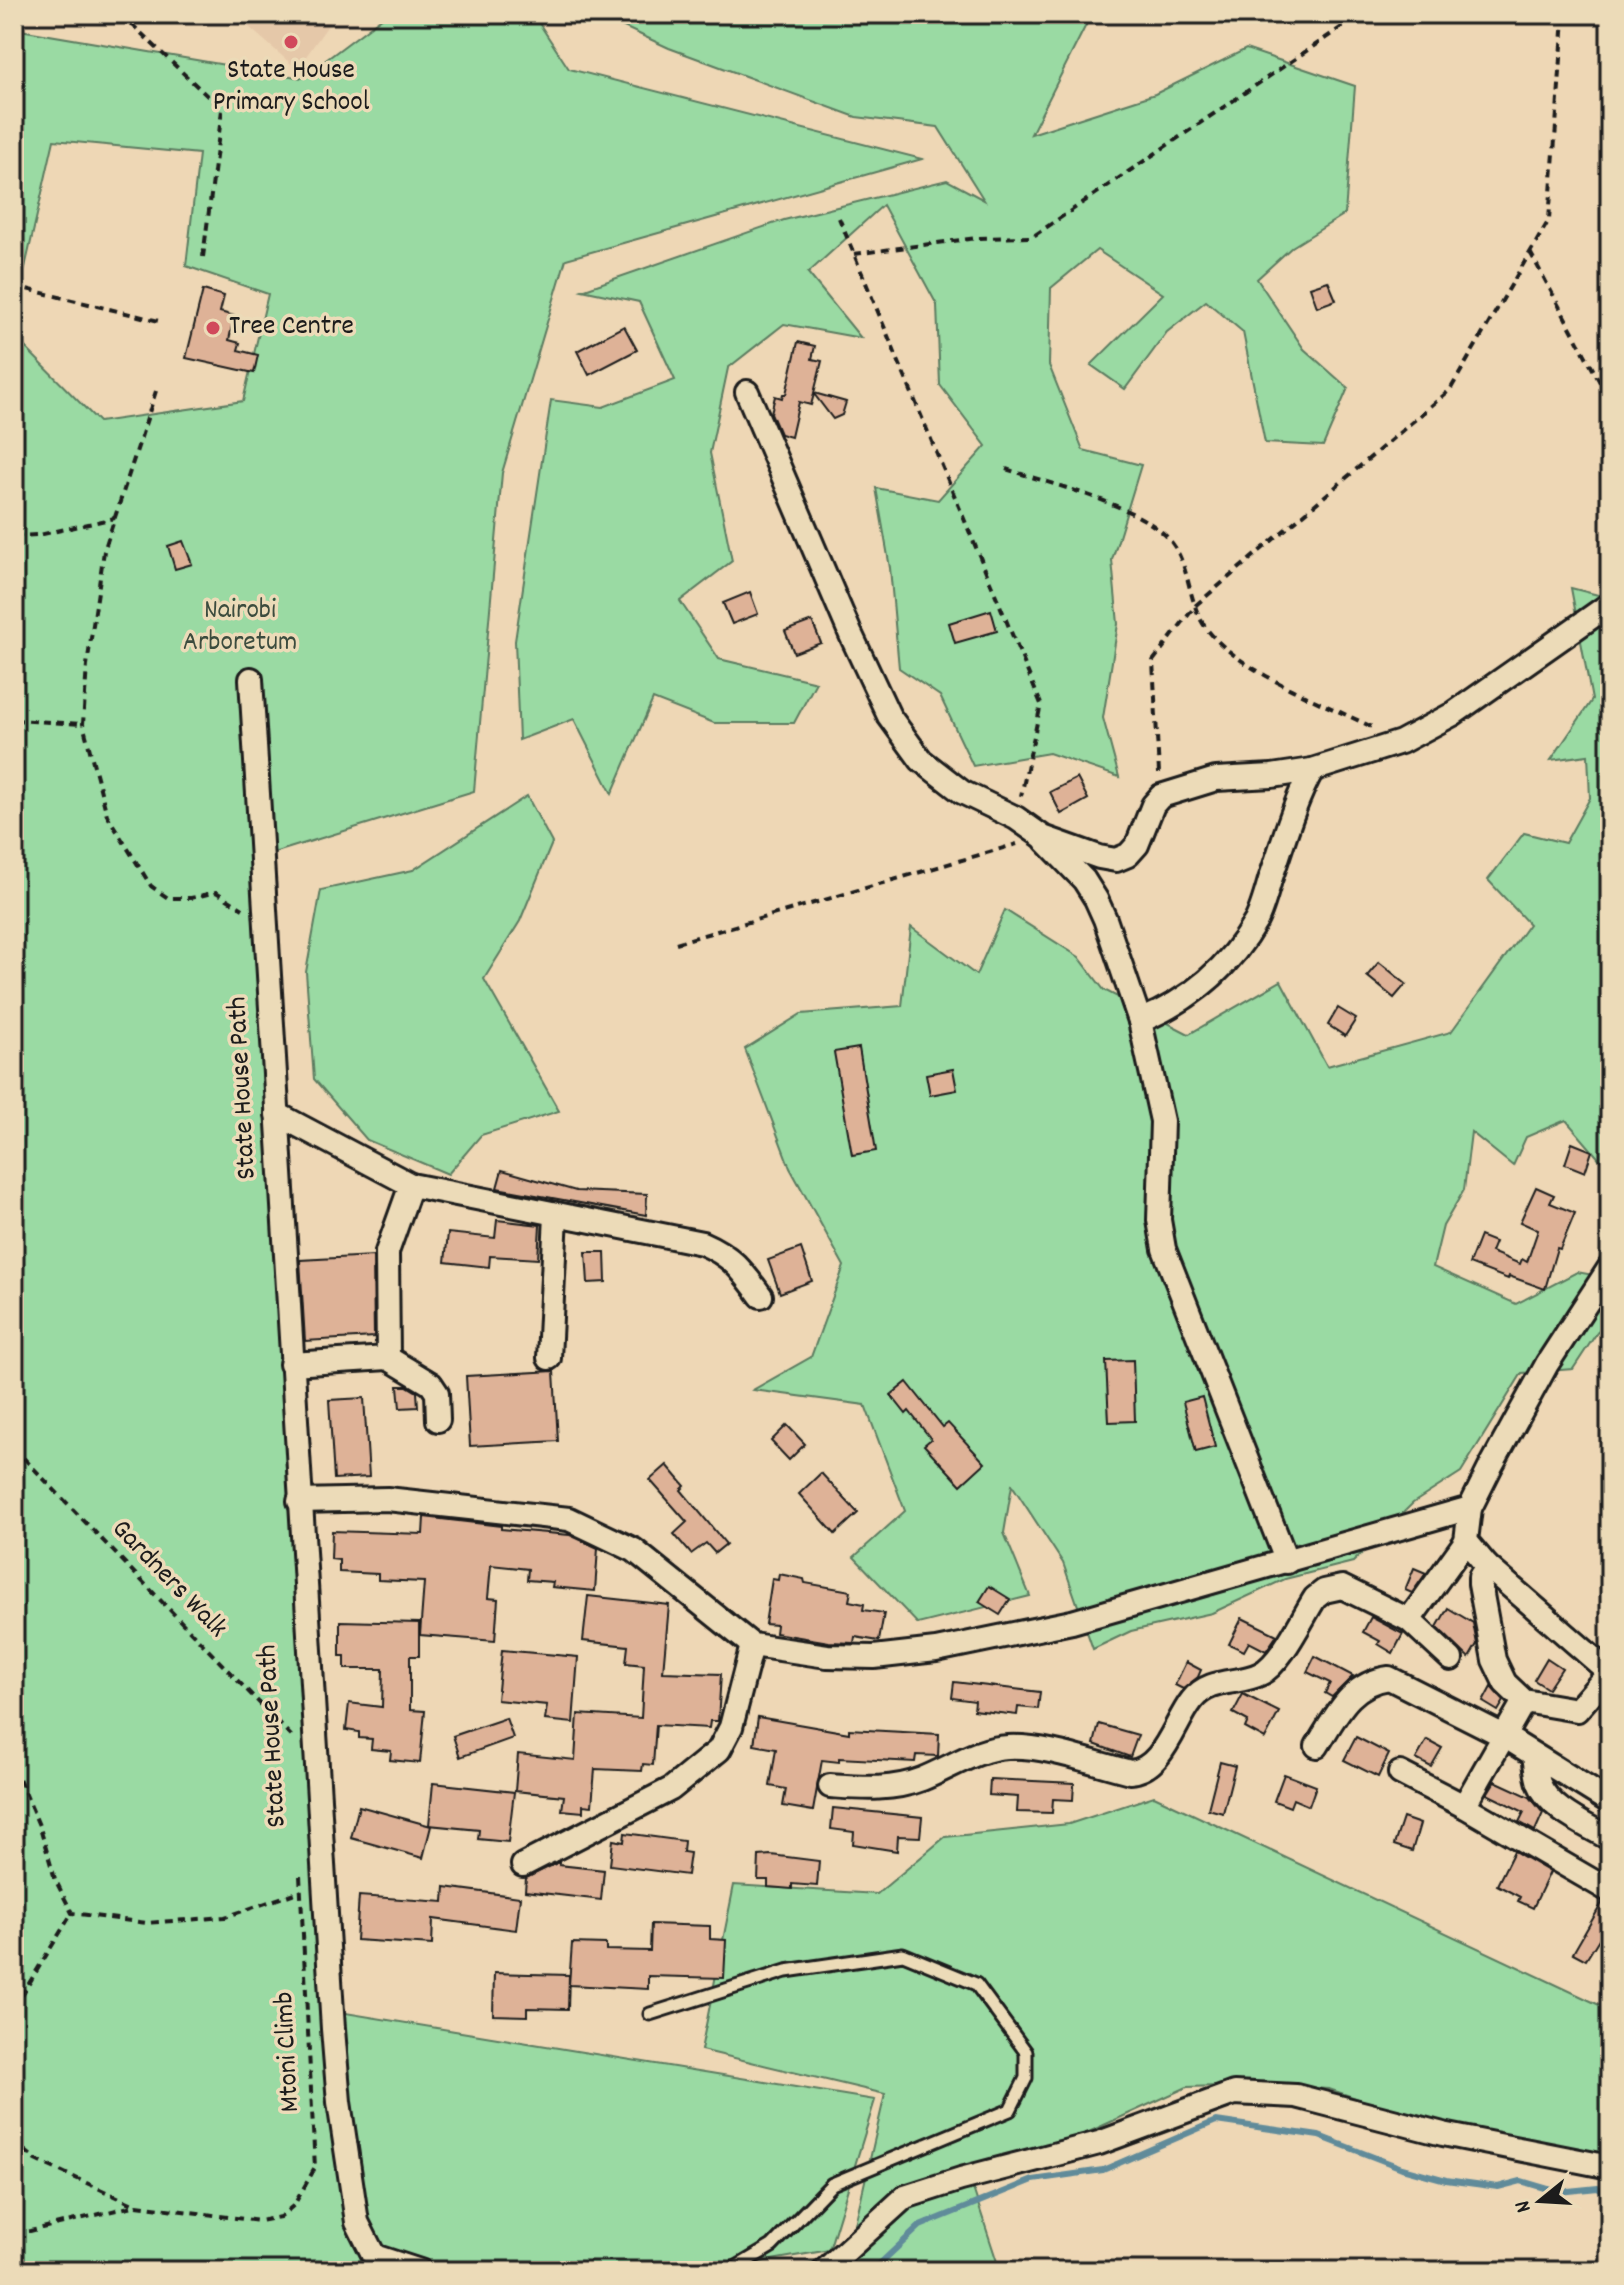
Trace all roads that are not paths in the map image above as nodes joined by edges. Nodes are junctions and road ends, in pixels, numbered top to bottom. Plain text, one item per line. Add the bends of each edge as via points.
1 (747, 392) dead end
2 (1610, 604) edge
3 (251, 679) dead end
4 (1312, 770) junction
5 (1043, 837) junction
6 (1140, 1021) junction
7 (277, 1114) junction
8 (411, 1185) junction
9 (556, 1215) junction
10 (1610, 1267) edge
11 (761, 1296) dead end
12 (388, 1358) junction
13 (549, 1358) dead end
14 (291, 1364) junction
15 (438, 1420) dead end
16 (299, 1501) junction
17 (1470, 1508) junction
18 (1466, 1541) junction
19 (1287, 1562) junction
20 (1487, 1566) junction
21 (1409, 1620) junction
22 (752, 1645) junction
23 (1451, 1659) dead end
24 (1610, 1673) edge
25 (1524, 1701) junction
26 (1504, 1736) junction
27 (1317, 1746) dead end
28 (1534, 1757) junction
29 (1400, 1773) dead end
30 (830, 1786) dead end
31 (1610, 1802) edge
32 (1464, 1806) junction
33 (1610, 1839) edge
34 (523, 1865) dead end
35 (1610, 1891) edge
36 (650, 2014) dead end
37 (1610, 2167) edge
38 (420, 2271) edge
39 (730, 2271) edge
40 (824, 2271) edge

1 - 5 street via 889,716 921,760 962,792
2 - 4 street via 1453,714 1401,742
3 - 7 street
4 - 5 street via 1216,779 1161,796 1137,845 1116,860
4 - 6 street via 1298,796 1257,920 1226,964 1192,994
5 - 6 street via 1096,899
6 - 19 street via 1162,1121 1159,1220 1164,1249
7 - 8 street
7 - 14 street
8 - 9 street
8 - 12 street via 387,1252
9 - 11 street via 702,1243 739,1266
9 - 13 street
10 - 17 street via 1547,1364
12 - 14 street
12 - 15 street via 431,1384 437,1393
14 - 16 street
16 - 22 street via 387,1499 569,1519 634,1550
16 - 38 street via 339,2102 357,2222 374,2256
17 - 18 street
17 - 19 street
18 - 20 street
18 - 21 street
19 - 22 street via 1072,1622 936,1650 827,1656
20 - 24 street
20 - 25 street via 1480,1584 1494,1660 1505,1683
21 - 23 street
21 - 30 street via 1342,1587 1324,1591 1272,1666 1202,1690 1152,1764 1141,1772 1007,1747 899,1786
22 - 34 street via 731,1727 719,1750 671,1789
24 - 25 street via 1577,1710
25 - 26 street
26 - 27 street via 1389,1678 1373,1680 1348,1697
26 - 28 street
26 - 32 street
28 - 31 street
28 - 33 street via 1538,1782 1554,1804
29 - 32 street
32 - 35 street
36 - 39 lane via 786,1971 903,1954 976,1984 1026,2052 1026,2078 1010,2110 832,2184 772,2246
37 - 40 street via 1443,2134 1296,2096 1234,2093 1099,2143 905,2197

